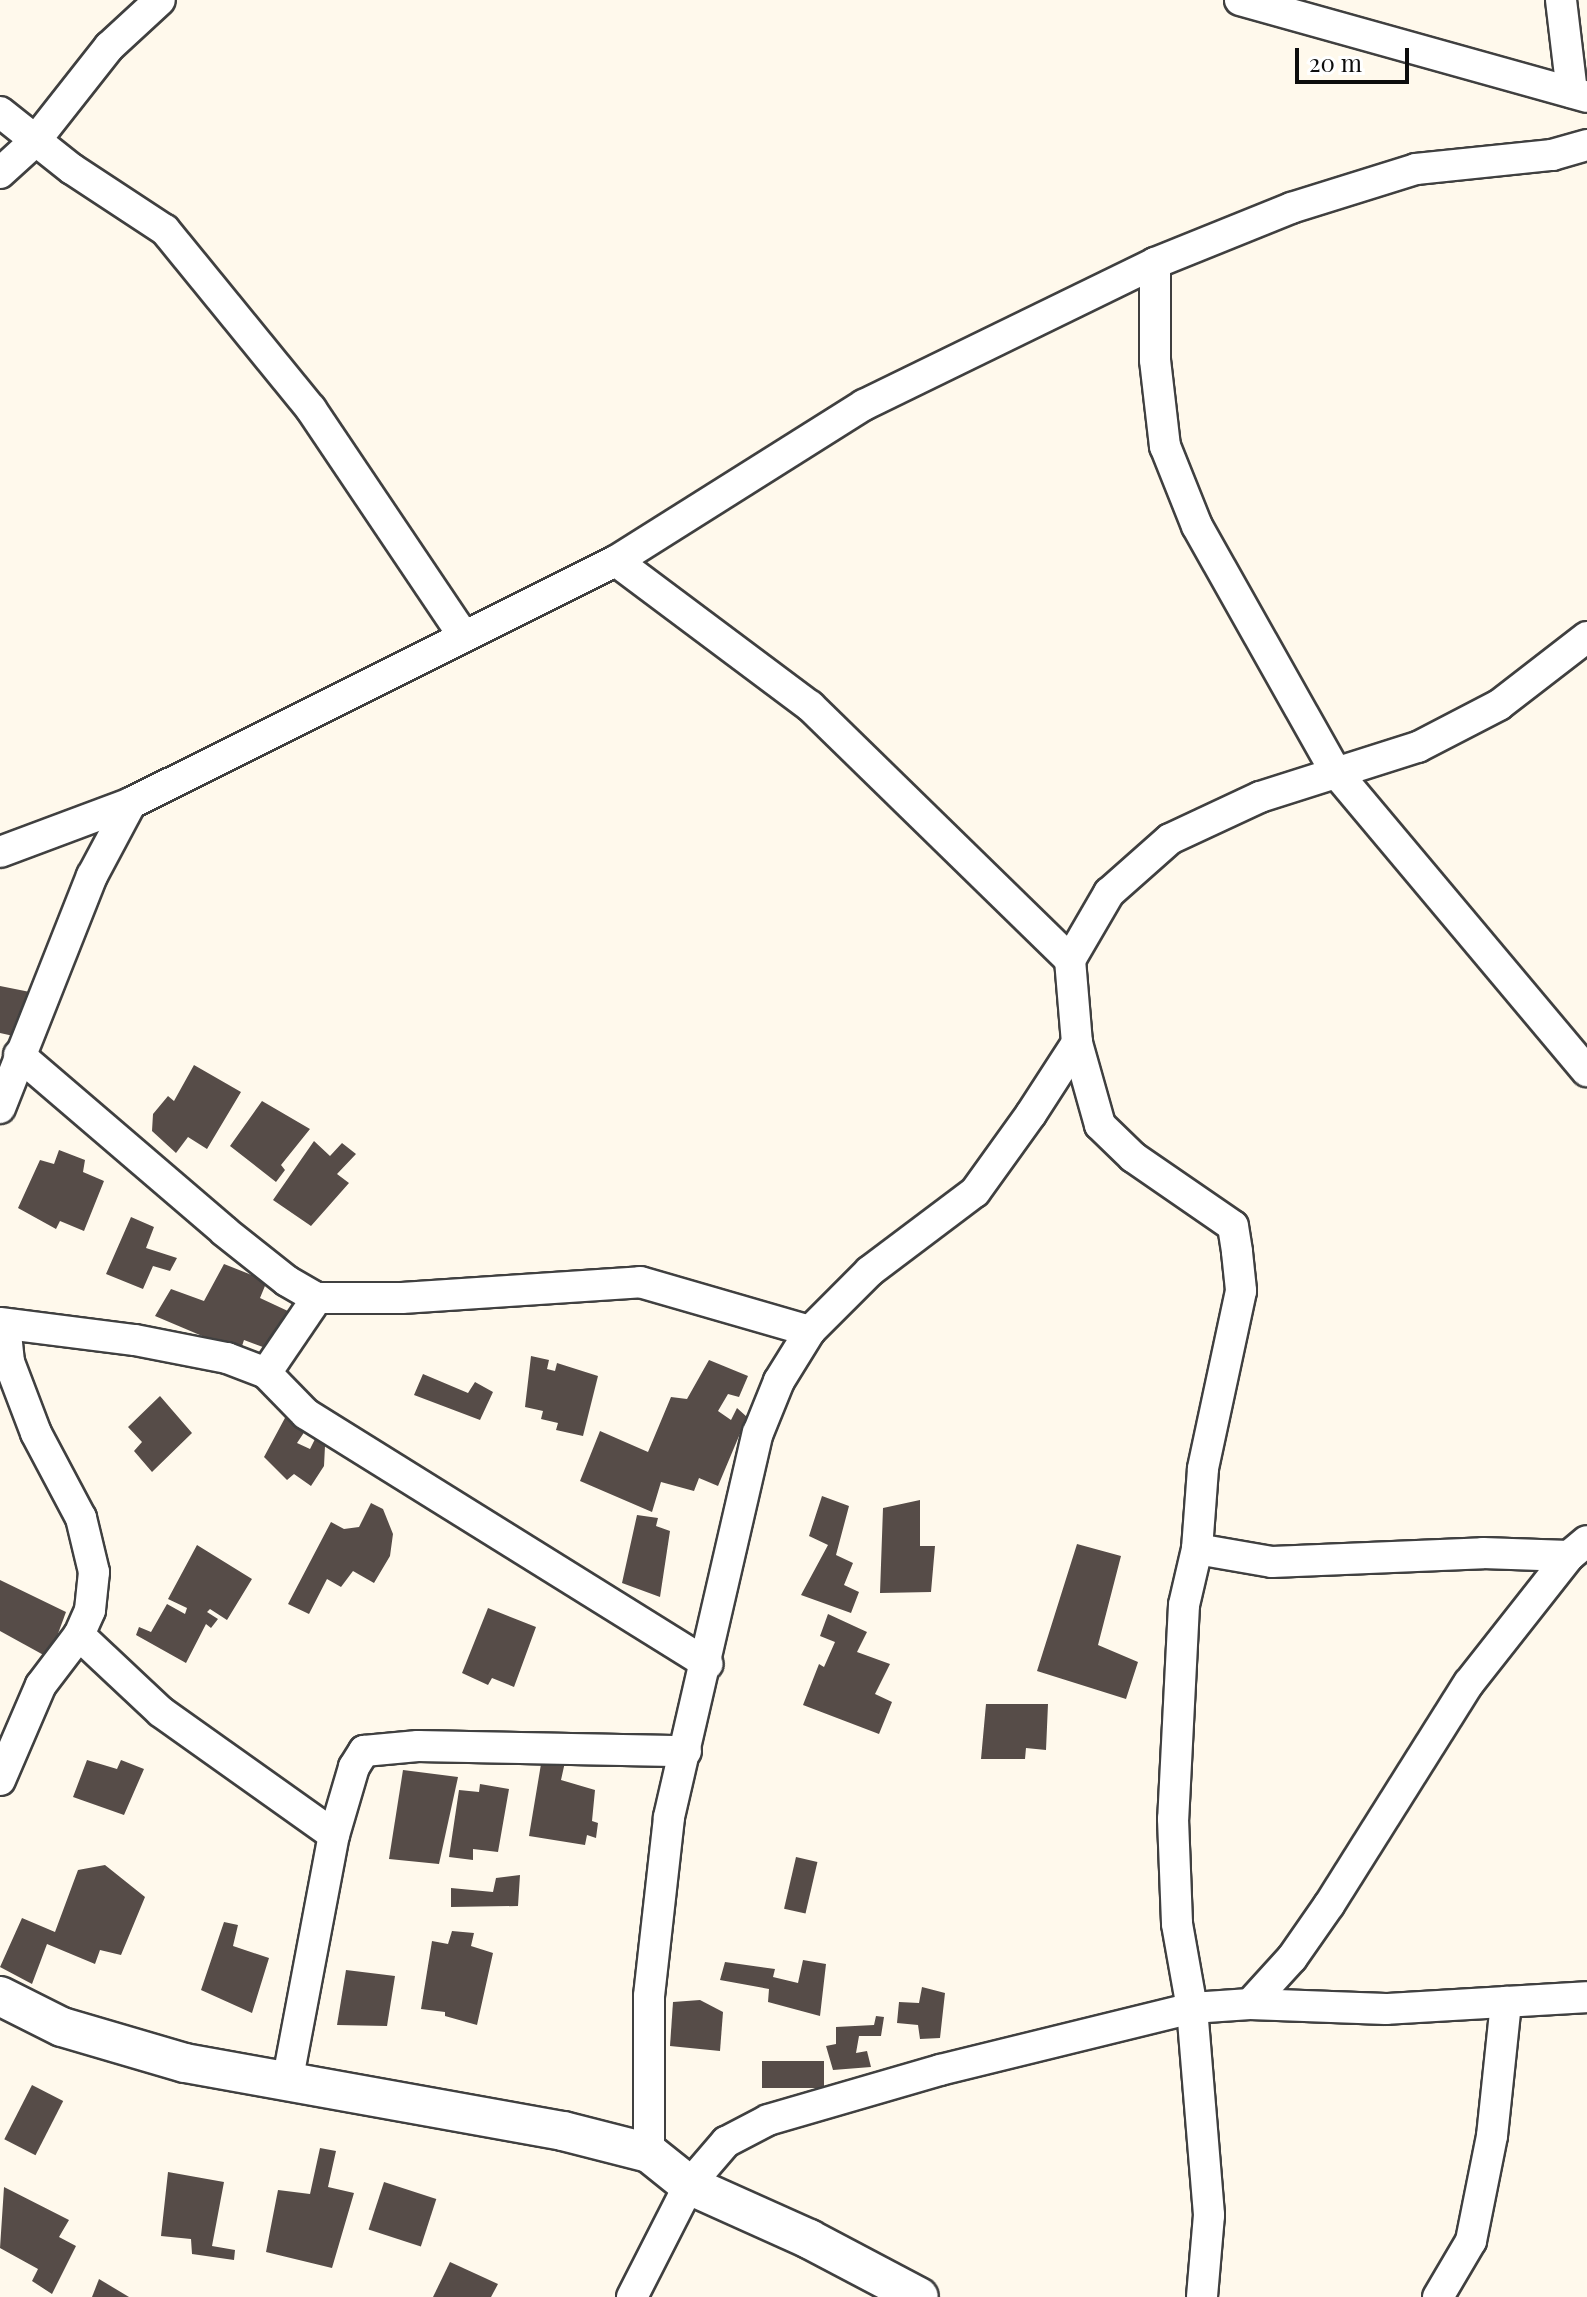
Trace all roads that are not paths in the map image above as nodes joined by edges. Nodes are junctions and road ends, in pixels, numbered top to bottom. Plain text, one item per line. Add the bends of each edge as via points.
1 (160, 0) edge
2 (1240, 0) edge
3 (1561, 0) edge
4 (1579, 94) edge
5 (0, 112) edge
6 (35, 141) junction
7 (1587, 145) edge
8 (0, 173) edge
9 (1155, 263) junction
10 (616, 561) junction
11 (463, 635) junction
12 (1587, 637) edge
13 (1335, 771) junction
14 (131, 803) junction
15 (0, 852) edge
16 (1070, 960) junction
17 (1077, 1043) junction
18 (19, 1055) junction
19 (1587, 1071) edge
20 (0, 1108) edge
21 (317, 1298) junction
22 (3, 1323) edge
23 (810, 1331) junction
24 (266, 1373) junction
25 (1578, 1548) edge
26 (1197, 1549) junction
27 (79, 1635) junction
28 (708, 1664) junction
29 (686, 1751) junction
30 (0, 1780) edge
31 (334, 1835) junction
32 (0, 1996) edge
33 (1587, 1997) edge
34 (1506, 2002) junction
35 (1250, 2004) junction
36 (1192, 2008) junction
37 (287, 2083) junction
38 (649, 2153) junction
39 (689, 2185) junction
40 (632, 2297) edge
41 (919, 2297) edge
42 (1202, 2297) edge
43 (1438, 2297) edge

1 - 6 street via 109,47
2 - 4 street
3 - 4 street
5 - 6 street
6 - 8 street
6 - 11 street via 165,230 311,409
7 - 9 street via 1552,155 1416,169 1291,208
9 - 10 street via 864,405
9 - 13 street via 1155,360 1165,446 1197,526
10 - 11 street
10 - 16 street via 810,706
11 - 14 street via 307,719
12 - 13 street via 1499,705 1418,747
13 - 16 street via 1260,797 1170,839 1109,893
13 - 19 street
14 - 15 street
14 - 18 street via 92,876
16 - 17 street
17 - 23 street via 975,1192 870,1271
17 - 26 street via 1100,1125 1133,1157 1233,1226 1241,1291 1203,1469
18 - 20 street
18 - 21 street via 224,1231
21 - 23 street via 402,1298 640,1282
21 - 24 street
22 - 24 street via 135,1340 227,1358
22 - 27 street via 9,1362 36,1433 81,1518 94,1572 90,1610
23 - 28 street via 779,1381 758,1433
24 - 28 street via 306,1414
25 - 26 street via 1272,1562
25 - 35 street via 1469,1683 1292,1958
26 - 36 street via 1184,1605 1173,1819 1177,1924
27 - 30 street via 41,1685
27 - 31 street via 161,1712
28 - 29 street
29 - 31 street via 418,1746 364,1751 354,1767
29 - 38 street via 656,1905 649,1996
31 - 37 street
32 - 37 street via 62,2027 185,2063
33 - 34 street
34 - 35 street via 1386,2009
34 - 43 street via 1492,2136 1471,2241
35 - 36 street
36 - 39 street via 940,2070 768,2120 726,2142
36 - 42 street via 1209,2215
37 - 38 street via 563,2131
38 - 39 street
39 - 40 street
39 - 41 street

